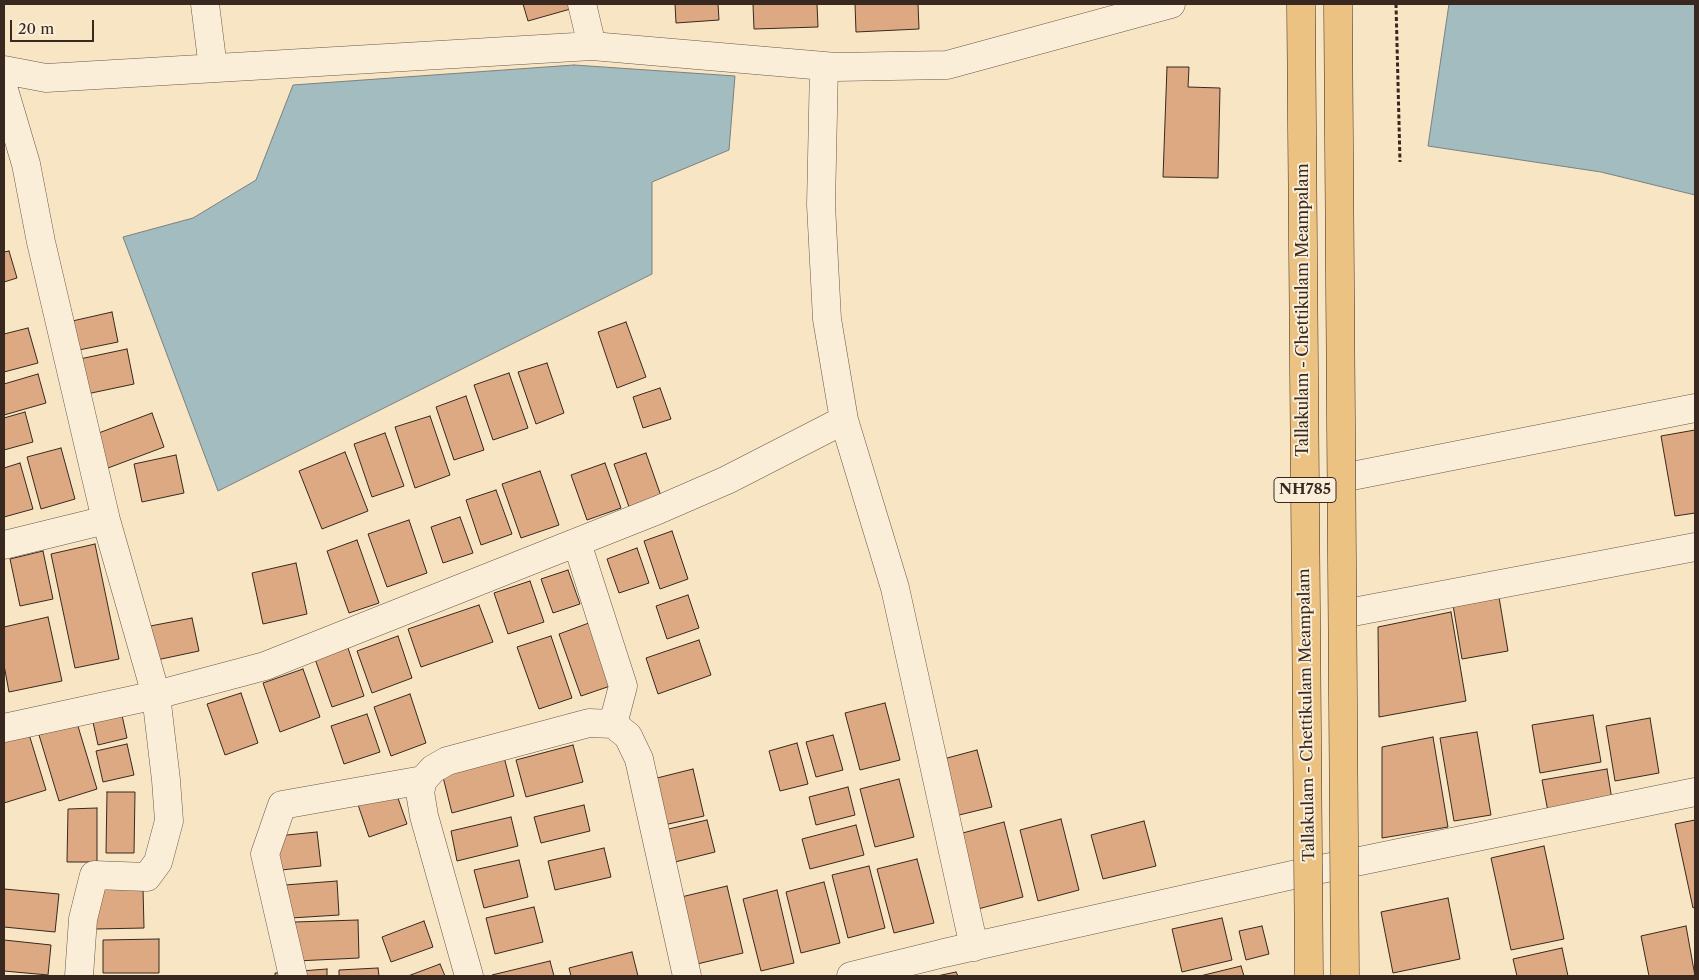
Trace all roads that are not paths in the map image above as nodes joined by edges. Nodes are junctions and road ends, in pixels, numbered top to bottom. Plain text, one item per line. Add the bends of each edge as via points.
1 (205, 4) edge
2 (582, 4) edge
3 (1171, 4) edge
4 (1301, 4) edge
5 (1338, 4) edge
6 (592, 46) junction
7 (824, 66) junction
8 (213, 68) junction
9 (4, 70) edge
10 (4, 90) edge
11 (1695, 408) edge
12 (844, 420) junction
13 (1352, 476) dead end
14 (106, 520) junction
15 (577, 542) junction
16 (4, 545) edge
17 (1695, 547) edge
18 (1353, 612) dead end
19 (156, 695) junction
20 (613, 724) junction
21 (4, 728) edge
22 (423, 780) junction
23 (1695, 792) edge
24 (974, 947) junction
25 (79, 976) edge
26 (293, 976) edge
27 (469, 976) edge
28 (687, 976) edge
29 (850, 976) edge
30 (1309, 976) edge
31 (1345, 976) edge

1 - 8 street
2 - 6 street
3 - 7 street via 947,65
4 - 30 highway, Tallakulam - Chettikulam Meampalam / NH785, bridge
5 - 31 highway, Tallakulam - Chettikulam Meampalam / NH785, bridge
6 - 7 street
6 - 8 street
7 - 12 street via 821,205 827,319
8 - 9 street via 46,78
10 - 14 street via 26,164
11 - 13 street
12 - 15 street via 727,480
12 - 24 street via 895,588
14 - 16 street
14 - 19 street
15 - 19 street via 265,666
15 - 20 street via 624,686
17 - 18 street
19 - 21 street
19 - 25 street via 169,821 158,862 147,877 94,875 84,919
20 - 22 street via 590,723 448,761 433,769
20 - 28 street via 628,736 639,759
22 - 26 street via 282,804 265,854
22 - 27 street via 420,792 424,816
23 - 24 street via 1297,874
24 - 29 street

